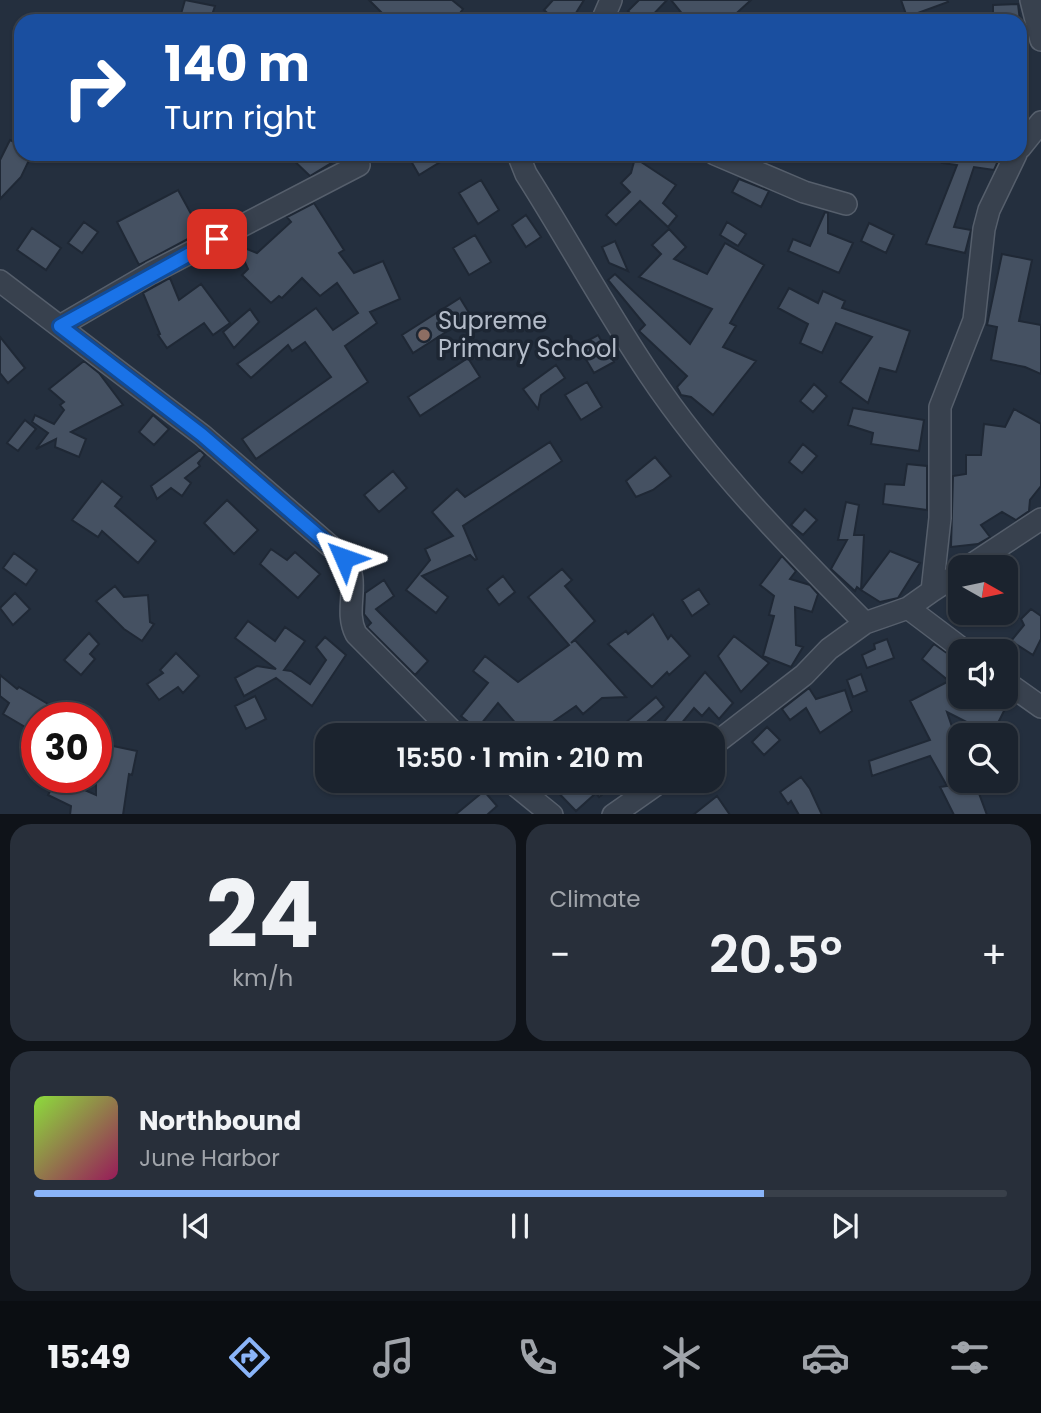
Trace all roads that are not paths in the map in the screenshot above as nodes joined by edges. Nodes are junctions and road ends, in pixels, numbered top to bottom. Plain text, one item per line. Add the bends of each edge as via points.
1 (1031, 0) edge
2 (1041, 40) edge
3 (1041, 122) edge
4 (1027, 139) edge
5 (521, 161) edge
6 (731, 161) edge
7 (1013, 161) edge
8 (359, 165) dead end
9 (846, 205) dead end
10 (0, 281) edge
11 (60, 326) junction
12 (1041, 519) edge
13 (986, 555) edge
14 (948, 581) edge
15 (932, 591) junction
16 (908, 608) junction
17 (865, 623) junction
18 (949, 639) edge
19 (1018, 690) edge
20 (1041, 708) edge
21 (444, 723) edge
22 (725, 736) edge
23 (525, 793) edge
24 (644, 793) edge
25 (552, 814) edge
26 (613, 814) edge

1 - 2 street
3 - 4 street
5 - 17 street via 656,384 777,533
6 - 9 street
7 - 15 street via 989,210 974,320 940,407 940,519
8 - 11 street via 151,273
10 - 11 street
11 - 21 street via 202,435 344,558 353,575 351,620 356,634
12 - 13 street
14 - 15 street
15 - 16 street
16 - 17 street
16 - 18 street
17 - 22 street
19 - 20 street
23 - 25 street
24 - 26 street

